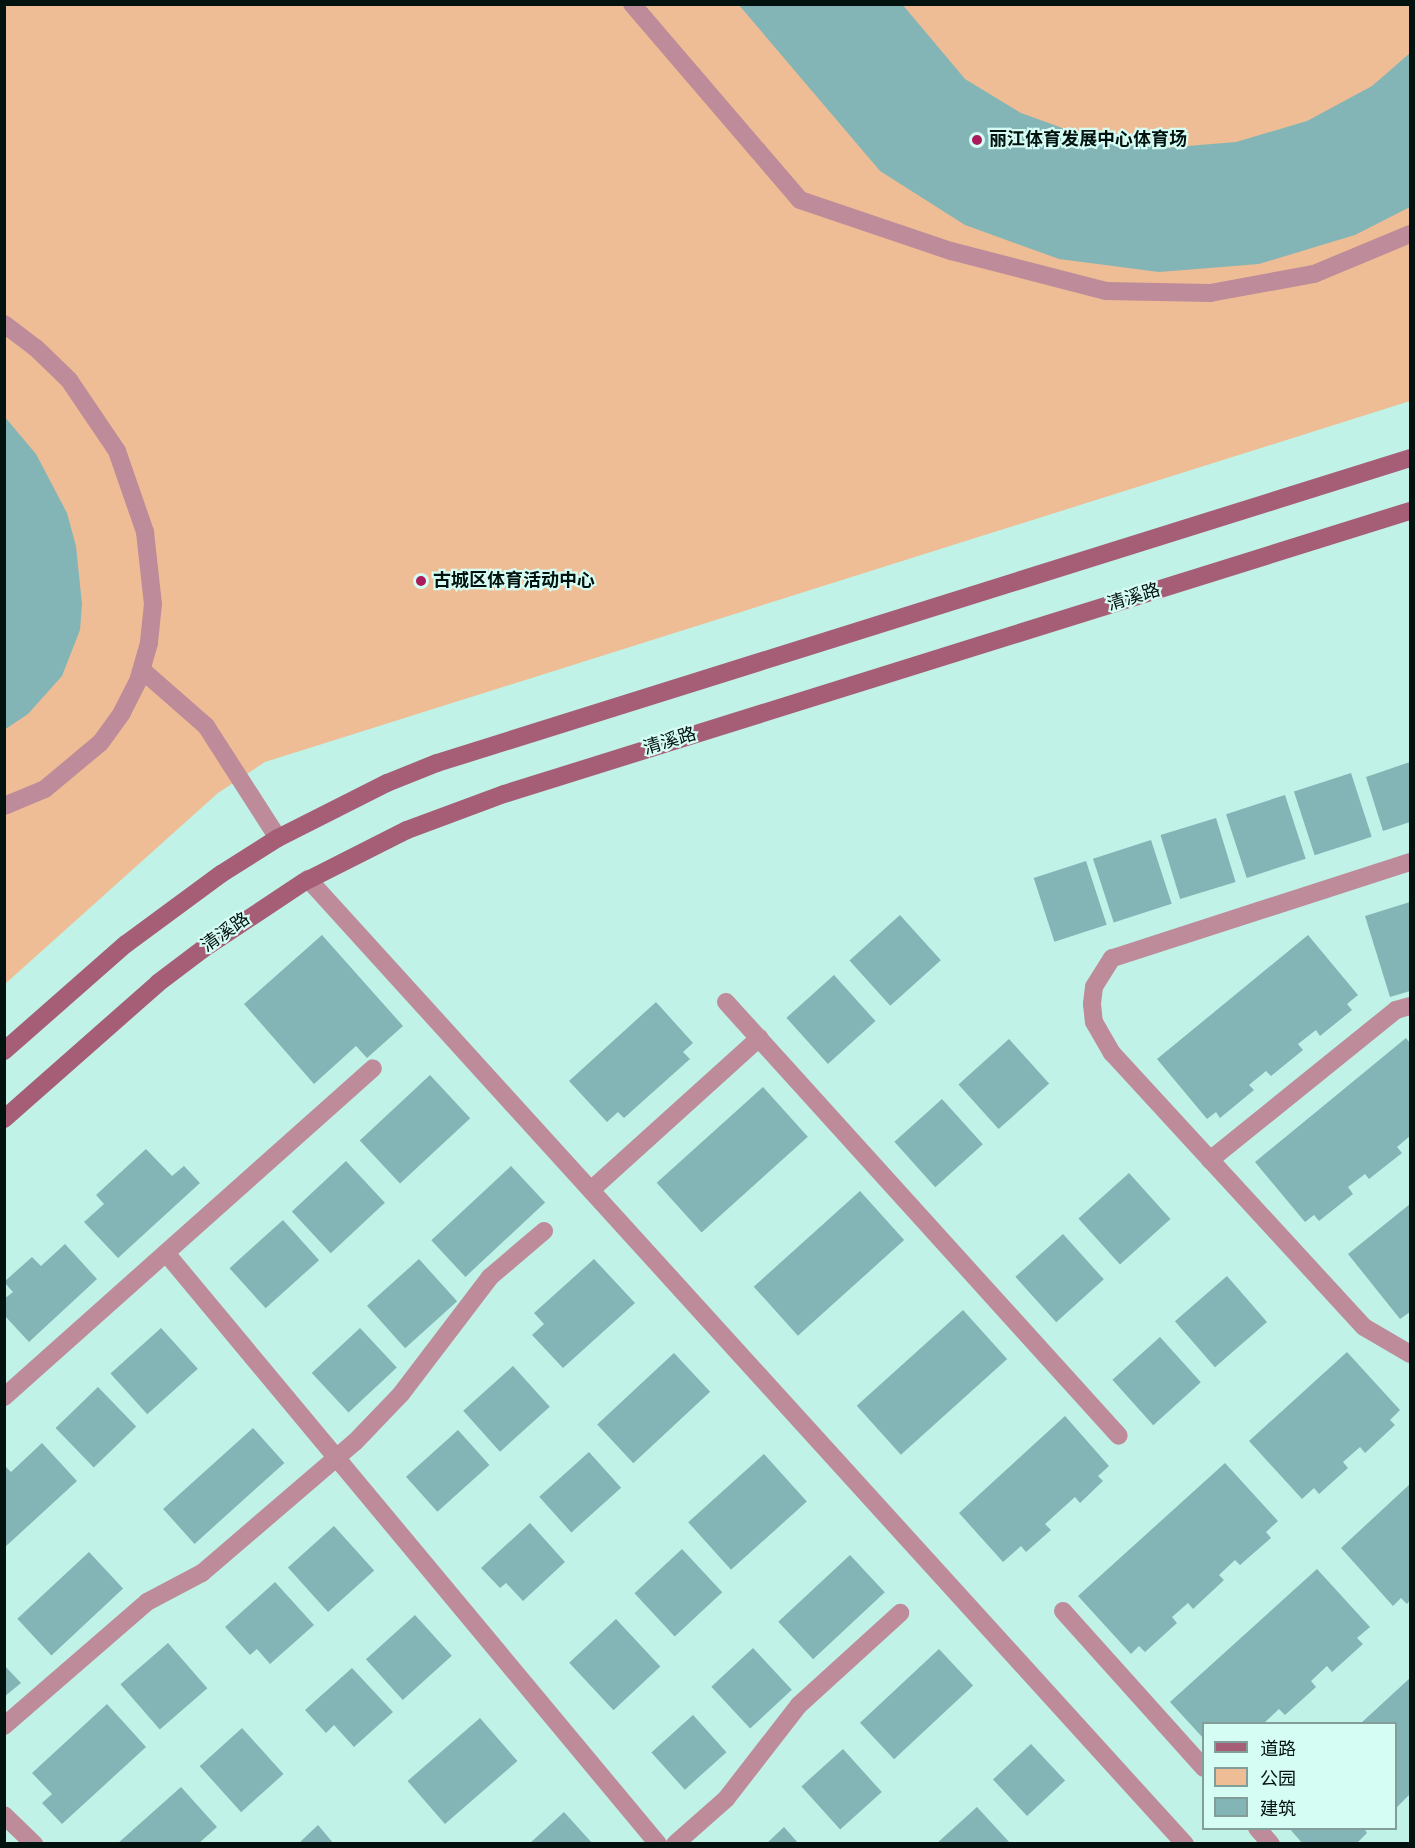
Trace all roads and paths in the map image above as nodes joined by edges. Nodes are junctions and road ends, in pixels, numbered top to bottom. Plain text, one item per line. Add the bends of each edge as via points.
1 (632, 4) edge
2 (1410, 234) edge
3 (4, 324) edge
4 (1410, 458) edge
5 (1410, 511) edge
6 (141, 670) junction
7 (4, 806) edge
8 (278, 838) junction
9 (1410, 862) edge
10 (308, 879) junction
11 (726, 1002) dead end
12 (1410, 1006) edge
13 (759, 1038) junction
14 (4, 1051) edge
15 (374, 1068) dead end
16 (4, 1119) edge
17 (1210, 1160) junction
18 (591, 1190) junction
19 (544, 1231) dead end
20 (166, 1253) junction
21 (1409, 1352) edge
22 (4, 1396) edge
23 (1119, 1436) dead end
24 (337, 1458) junction
25 (1063, 1611) dead end
26 (900, 1613) dead end
27 (4, 1726) edge
28 (1202, 1767) edge
29 (4, 1815) edge
30 (1259, 1830) edge
31 (34, 1844) edge
32 (658, 1844) edge
33 (675, 1844) edge
34 (1185, 1844) edge
35 (1271, 1844) edge

1 - 2 street via 800,200 951,251 1106,291 1210,293 1263,287 1314,274
3 - 6 street via 69,380 117,451 134,490 145,532 153,604 149,643
4 - 8 street via 437,763 338,806
5 - 10 street, 清溪路 via 455,810 360,851
6 - 7 street via 123,713 100,743 45,789
6 - 8 street via 206,726
8 - 14 street via 144,930
9 - 17 street via 1112,958 1101,971 1092,1004 1101,1038
10 - 16 street, 清溪路 via 158,983
10 - 18 street
11 - 13 street
12 - 17 street via 1396,1010
13 - 18 street
13 - 23 street
15 - 20 street
17 - 21 street via 1364,1327
18 - 34 street
19 - 24 street via 490,1277 401,1394
20 - 22 street
20 - 24 street
24 - 27 street via 202,1573 147,1602
24 - 32 street
25 - 28 street
26 - 33 street via 799,1705 726,1799
29 - 31 street
30 - 35 street

